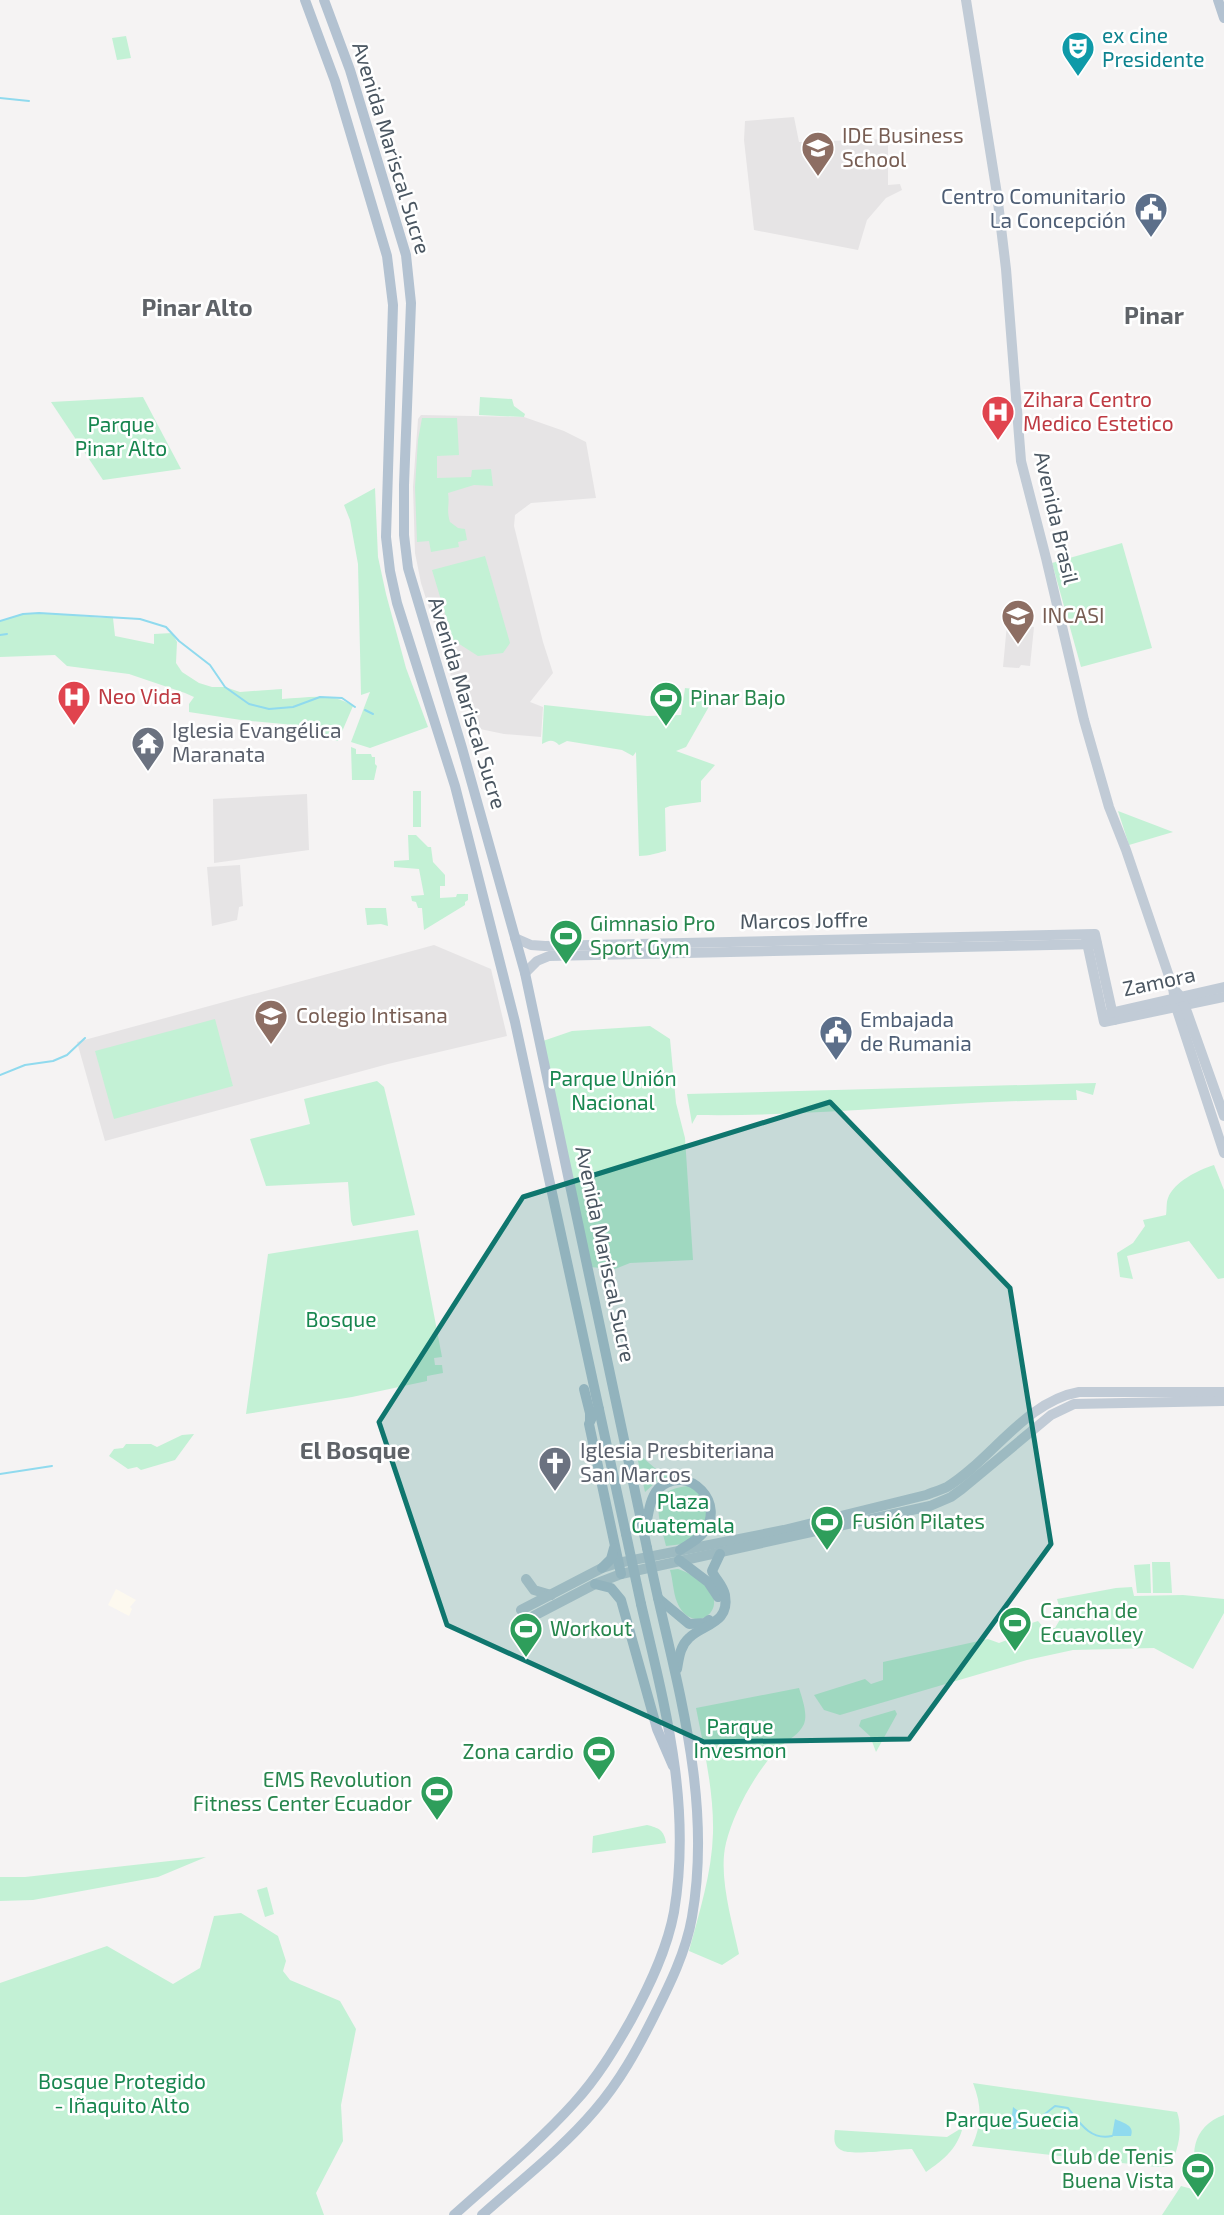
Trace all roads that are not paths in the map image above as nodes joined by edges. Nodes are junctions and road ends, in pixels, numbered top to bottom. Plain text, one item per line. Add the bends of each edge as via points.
1 (305, 0) edge
2 (324, 0) edge
3 (966, 0) edge
4 (1218, 0) edge
5 (1224, 18) edge
6 (371, 141) junction
7 (355, 145) junction
8 (515, 938) junction
9 (1091, 939) junction
10 (525, 973) junction
11 (1224, 987) edge
12 (1224, 997) edge
13 (1177, 999) junction
14 (1224, 1116) edge
15 (1224, 1153) edge
16 (584, 1389) dead end
17 (1224, 1392) edge
18 (1224, 1401) edge
19 (599, 1409) junction
20 (589, 1424) junction
21 (644, 1537) junction
22 (613, 1539) junction
23 (720, 1554) junction
24 (680, 1555) junction
25 (602, 1568) junction
26 (620, 1569) junction
27 (526, 1579) dead end
28 (595, 1584) junction
29 (551, 1595) junction
30 (659, 1599) junction
31 (676, 1675) junction
32 (677, 1775) junction
33 (454, 2215) edge
34 (482, 2215) edge

1 - 7 main road, Avenida Mariscal Sucre
2 - 6 main road, Avenida Mariscal Sucre
3 - 13 street, Avenida Brasil via 1006,269 1021,461 1109,807
4 - 5 main road
6 - 7 main road
6 - 8 main road, Avenida Mariscal Sucre via 406,255 411,303 404,485 408,568
7 - 19 main road, Avenida Mariscal Sucre via 387,256 393,305 386,537 390,571 455,786 515,1022
8 - 9 street, Marcos Joffre via 545,946
8 - 10 main road, Avenida Mariscal Sucre
9 - 10 street, Marcos Joffre via 549,956
9 - 13 street, Zamora via 1108,1017
10 - 21 main road, Avenida Mariscal Sucre
11 - 13 street, Zamora
12 - 13 street, Zamora
13 - 14 street, Avenida Brasil
13 - 15 street, Avenida Brasil
16 - 20 main road
17 - 24 street via 1067,1394 1032,1415 946,1487
18 - 23 street via 1074,1404 1051,1415 951,1497 930,1506
19 - 20 main road
19 - 32 main road, Avenida Mariscal Sucre, bridge
20 - 22 main road
21 - 24 main road via 659,1489 675,1480 692,1482 708,1497 710,1518 702,1534
21 - 30 main road, Avenida Mariscal Sucre, bridge
22 - 25 main road via 613,1553
22 - 26 main road
23 - 24 street
23 - 31 main road via 712,1571 724,1591 722,1612 715,1623 692,1635 682,1647
24 - 26 street
24 - 30 main road via 715,1589 717,1610 705,1623 688,1624
25 - 26 street
25 - 29 street
26 - 28 street
27 - 29 street via 534,1590
28 - 29 street via 522,1615
28 - 32 main road via 611,1588 621,1600 657,1729
30 - 31 main road, Avenida Mariscal Sucre
31 - 34 main road, Avenida Mariscal Sucre via 693,1760 699,1825 692,1919 678,1965 613,2089 555,2150
32 - 33 main road, Avenida Mariscal Sucre via 680,1852 674,1914 641,2002 612,2054 575,2102

